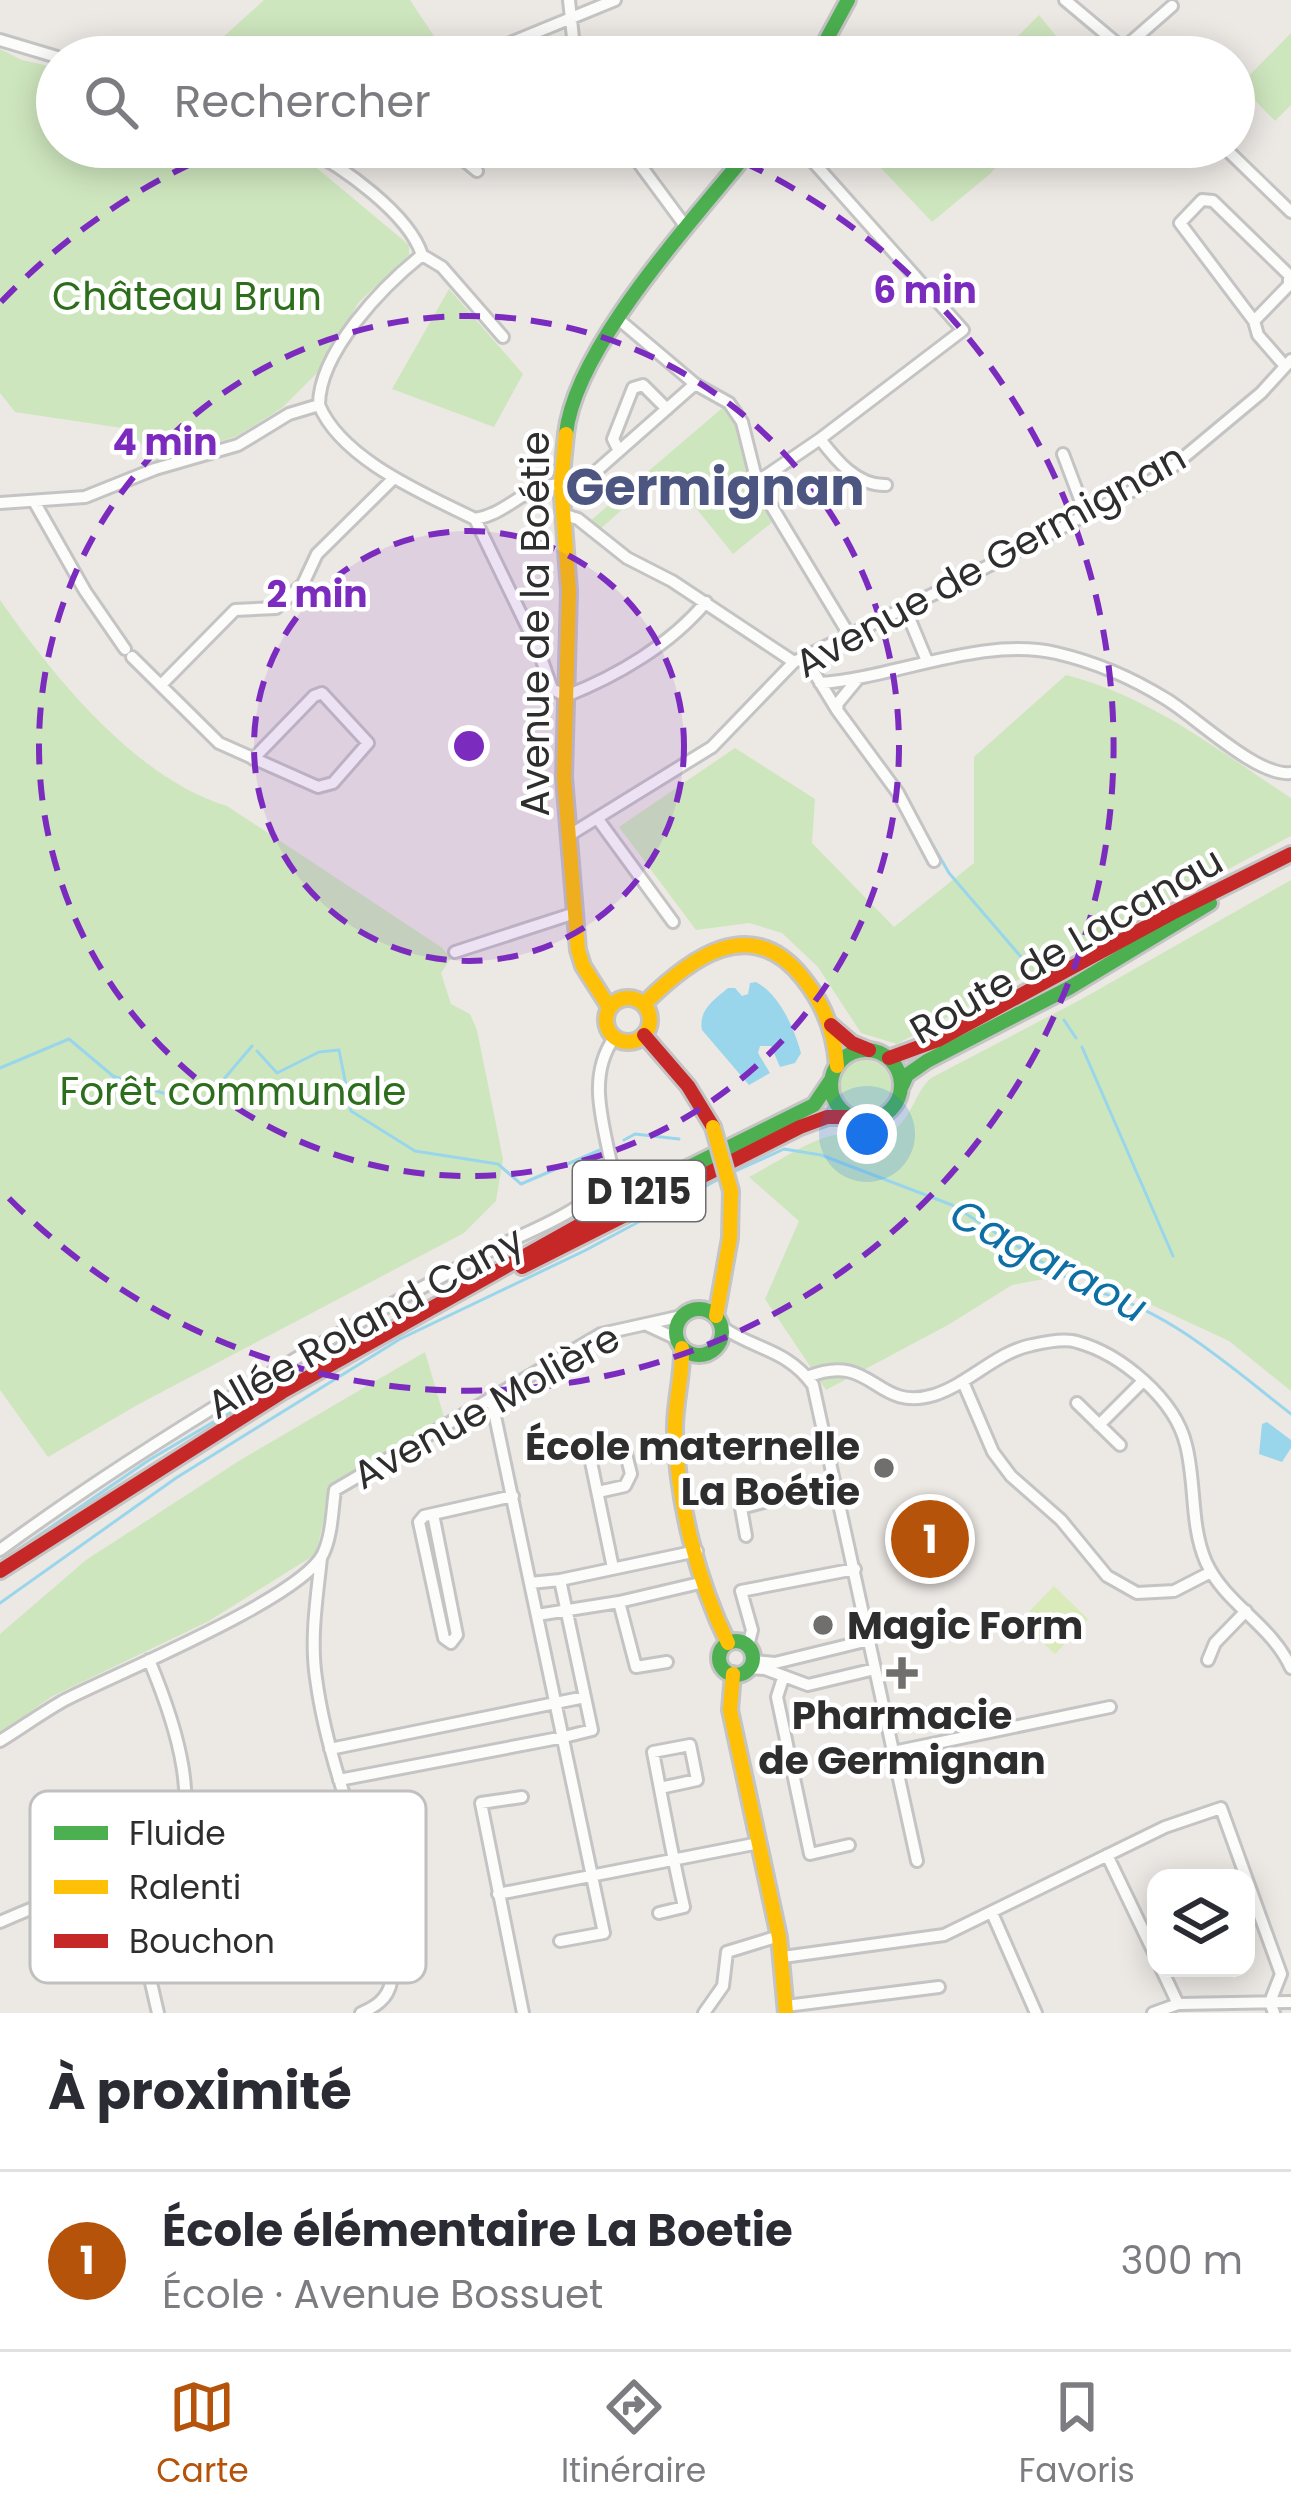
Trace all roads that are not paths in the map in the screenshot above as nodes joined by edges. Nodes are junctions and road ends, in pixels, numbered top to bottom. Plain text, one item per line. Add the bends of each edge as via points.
1 (569, 0) edge
2 (615, 0) edge
3 (848, 0) edge
4 (1065, 0) edge
5 (1172, 6) dead end
6 (570, 17) junction
7 (525, 36) edge
8 (572, 36) edge
9 (828, 36) edge
10 (1109, 36) edge
11 (1143, 36) edge
12 (0, 40) edge
13 (36, 51) edge
14 (340, 168) edge
15 (473, 168) edge
16 (643, 168) edge
17 (735, 168) edge
18 (819, 168) edge
19 (1246, 168) edge
20 (477, 171) dead end
21 (1291, 212) edge
22 (686, 227) junction
23 (422, 255) junction
24 (617, 318) junction
25 (1254, 321) junction
26 (503, 338) dead end
27 (1288, 363) edge
28 (695, 384) junction
29 (319, 405) junction
30 (667, 409) junction
31 (820, 440) junction
32 (620, 451) junction
33 (1063, 454) dead end
34 (394, 478) junction
35 (585, 481) dead end
36 (757, 482) junction
37 (561, 484) junction
38 (886, 485) dead end
39 (0, 503) edge
40 (35, 503) junction
41 (562, 514) junction
42 (1086, 515) junction
43 (475, 520) junction
44 (706, 602) junction
45 (904, 608) junction
46 (848, 633) junction
47 (799, 659) junction
48 (926, 661) junction
49 (857, 680) junction
50 (820, 683) junction
51 (161, 685) junction
52 (566, 696) junction
53 (837, 710) junction
54 (253, 759) junction
55 (1291, 773) edge
56 (597, 818) junction
57 (568, 836) junction
58 (1291, 854) edge
59 (934, 861) dead end
60 (1270, 865) junction
61 (574, 913) junction
62 (674, 922) dead end
63 (455, 952) dead end
64 (644, 1004) junction
65 (609, 1007) junction
66 (831, 1024) junction
67 (644, 1035) junction
68 (614, 1038) junction
69 (868, 1050) junction
70 (889, 1058) junction
71 (834, 1073) junction
72 (902, 1088) junction
73 (850, 1117) junction
74 (721, 1277) junction
75 (443, 1303) junction
76 (690, 1312) junction
77 (719, 1321) junction
78 (638, 1324) junction
79 (680, 1343) junction
80 (703, 1355) junction
81 (807, 1377) junction
82 (1143, 1381) junction
83 (964, 1382) junction
84 (679, 1394) junction
85 (491, 1397) junction
86 (1076, 1403) dead end
87 (1099, 1425) junction
88 (1120, 1445) dead end
89 (835, 1483) junction
90 (598, 1492) junction
91 (513, 1496) junction
92 (433, 1514) junction
93 (73, 1525) junction
94 (746, 1536) dead end
95 (0, 1550) edge
96 (697, 1551) junction
97 (322, 1558) junction
98 (613, 1568) junction
99 (855, 1569) junction
100 (0, 1571) edge
101 (1211, 1572) junction
102 (560, 1580) junction
103 (0, 1582) edge
104 (704, 1582) junction
105 (530, 1583) junction
106 (620, 1602) junction
107 (568, 1611) junction
108 (1246, 1611) junction
109 (537, 1615) junction
110 (869, 1640) junction
111 (728, 1643) junction
112 (750, 1658) junction
113 (149, 1660) junction
114 (1208, 1660) dead end
115 (668, 1662) dead end
116 (1291, 1668) edge
117 (875, 1670) junction
118 (733, 1674) junction
119 (784, 1678) junction
120 (585, 1696) junction
121 (556, 1702) junction
122 (1110, 1707) dead end
123 (564, 1736) junction
124 (0, 1741) edge
125 (330, 1750) junction
126 (893, 1753) junction
127 (339, 1780) junction
128 (660, 1788) junction
129 (184, 1791) edge
130 (343, 1791) edge
131 (522, 1797) dead end
132 (759, 1843) junction
133 (850, 1846) dead end
134 (1107, 1855) junction
135 (674, 1861) junction
136 (917, 1861) dead end
137 (593, 1878) junction
138 (498, 1894) junction
139 (30, 1909) edge
140 (659, 1913) dead end
141 (992, 1913) junction
142 (0, 1922) edge
143 (779, 1936) junction
144 (1147, 1939) edge
145 (560, 1942) dead end
146 (783, 1958) junction
147 (1165, 1977) edge
148 (149, 1983) edge
149 (391, 1983) edge
150 (939, 1987) dead end
151 (1291, 2002) edge
152 (1178, 2004) junction
153 (1272, 2007) edge
154 (786, 2010) edge
155 (158, 2013) edge
156 (361, 2013) edge
157 (523, 2013) edge
158 (704, 2013) edge
159 (1036, 2013) edge
160 (1154, 2013) edge

1 - 6 street
2 - 6 street
3 - 9 main road
4 - 10 street
5 - 11 street
6 - 7 street
6 - 8 street
12 - 13 street
14 - 23 street via 415,232
15 - 20 street
16 - 22 street
17 - 22 main road, Avenue de la Boétie
18 - 31 street via 963,330
19 - 21 street
22 - 24 main road, Avenue de la Boétie
23 - 26 street
23 - 29 street via 364,309 328,369
24 - 28 street
24 - 37 main road, Avenue de la Boétie via 568,413
25 - 25 street via 1289,285 1289,275 1213,201 1202,200 1180,223
25 - 27 street
27 - 42 street, Avenue de Germignan via 1171,468
28 - 30 street
28 - 36 street via 729,403 742,422
29 - 34 street
29 - 40 street via 238,445 85,497
30 - 32 street
30 - 32 street via 643,386 633,388 613,439
31 - 36 street
31 - 38 street via 840,465
32 - 35 street
33 - 42 street
34 - 43 street
34 - 51 street via 276,608 236,610
36 - 46 street
37 - 41 main road, Avenue de la Boétie
37 - 43 street via 537,485
39 - 40 street
40 - 51 street via 85,592
41 - 44 street
41 - 52 main road, Avenue de la Boétie
42 - 45 street, Avenue de Germignan
43 - 52 street via 552,689
44 - 47 street
44 - 52 street via 622,670
45 - 46 street, Avenue de Germignan
45 - 48 street
46 - 47 street, Avenue de Germignan
47 - 50 street
47 - 56 street, Avenue de Germignan via 712,747
48 - 49 street
48 - 55 street via 1049,652 1100,664 1166,698 1254,760
49 - 50 street
49 - 53 street
50 - 53 street
51 - 54 street via 219,743
52 - 57 main road, Avenue de la Boétie
53 - 59 street via 898,793
54 - 54 street via 327,788 368,743 322,693
56 - 57 street, Avenue de Germignan
56 - 62 street
57 - 61 main road, Avenue de la Boétie
58 - 60 main road, Route de Lacanau
60 - 70 main road, Route de Lacanau via 938,1040
60 - 72 main road, Route de Lacanau via 1069,988 927,1061
61 - 63 street
61 - 65 main road, Avenue de la Boétie via 584,966
64 - 65 main road via 626,998
64 - 66 main road via 702,956 759,944 796,966
64 - 67 main road
65 - 68 main road via 605,1020
66 - 69 main road
66 - 71 main road
67 - 68 main road
67 - 74 main road, bridge via 688,1086 724,1155 731,1226
68 - 95 street, Allée Roland Cany via 597,1083 612,1168 594,1196 190,1420
69 - 70 main road
69 - 71 main road via 848,1056
70 - 72 main road
71 - 73 main road via 834,1100
71 - 75 main road, D 1215 via 814,1105 652,1184
72 - 73 main road via 883,1116
73 - 75 main road, D 1215 via 800,1127
74 - 76 main road
74 - 77 main road
75 - 93 main road, D 1215 via 282,1391
76 - 77 main road
76 - 78 street, Avenue Molière
76 - 79 main road via 676,1327
77 - 80 main road via 718,1345
77 - 81 street
78 - 79 street, Avenue Molière
78 - 85 street, Avenue Molière via 602,1334
79 - 80 main road
79 - 84 main road
80 - 84 main road
81 - 83 street via 850,1368 912,1399
81 - 89 street
82 - 83 street via 1073,1340 1027,1345
82 - 87 street
82 - 101 street via 1186,1442 1197,1538
83 - 101 street via 993,1452 1107,1576 1137,1593 1174,1592
84 - 96 main road via 679,1466
85 - 91 street
85 - 97 street, Avenue Molière via 335,1490
86 - 87 street
87 - 88 street
89 - 94 street via 740,1508
89 - 99 street
90 - 90 street via 590,1457 616,1444 631,1474 625,1486
90 - 98 street
91 - 92 street
91 - 105 street
92 - 92 street via 419,1522 451,1643 458,1635
93 - 100 main road, D 1215
93 - 103 main road, D 1215
96 - 98 street
96 - 104 main road
97 - 113 street via 214,1630
97 - 125 street via 315,1676
98 - 102 street
99 - 110 street
99 - 112 street via 741,1591
101 - 108 street
102 - 105 street
102 - 107 street
104 - 106 street
104 - 111 main road
105 - 109 street
106 - 107 street
106 - 115 street via 636,1667
107 - 109 street
107 - 120 street
108 - 114 street
108 - 116 street via 1272,1634
109 - 121 street
110 - 112 street via 775,1663
110 - 117 street
111 - 112 main road via 739,1641
111 - 118 main road via 719,1658
112 - 118 main road
112 - 119 street
113 - 124 street
113 - 129 street
117 - 119 street via 808,1684
117 - 126 street
118 - 132 main road via 730,1710
119 - 133 street via 777,1697 811,1854
120 - 121 street
120 - 123 street via 592,1730
121 - 123 street
121 - 125 street
122 - 126 street
123 - 127 street
123 - 137 street
125 - 127 street
126 - 136 street
127 - 130 street
128 - 128 street via 697,1780 690,1745 652,1752
128 - 135 street
131 - 138 street via 481,1803
132 - 135 street
132 - 143 main road
134 - 141 street
134 - 144 street
134 - 153 street via 1221,1808 1281,1974
135 - 137 street
135 - 140 street via 684,1907
137 - 138 street
137 - 145 street via 604,1933
138 - 157 street
139 - 142 street
141 - 146 street via 944,1935
141 - 159 street
143 - 146 main road
143 - 158 street via 727,1952 723,1986
146 - 154 main road
147 - 152 street
148 - 155 street
149 - 156 street via 376,2007
150 - 154 street
151 - 153 street
152 - 153 street
152 - 160 street

